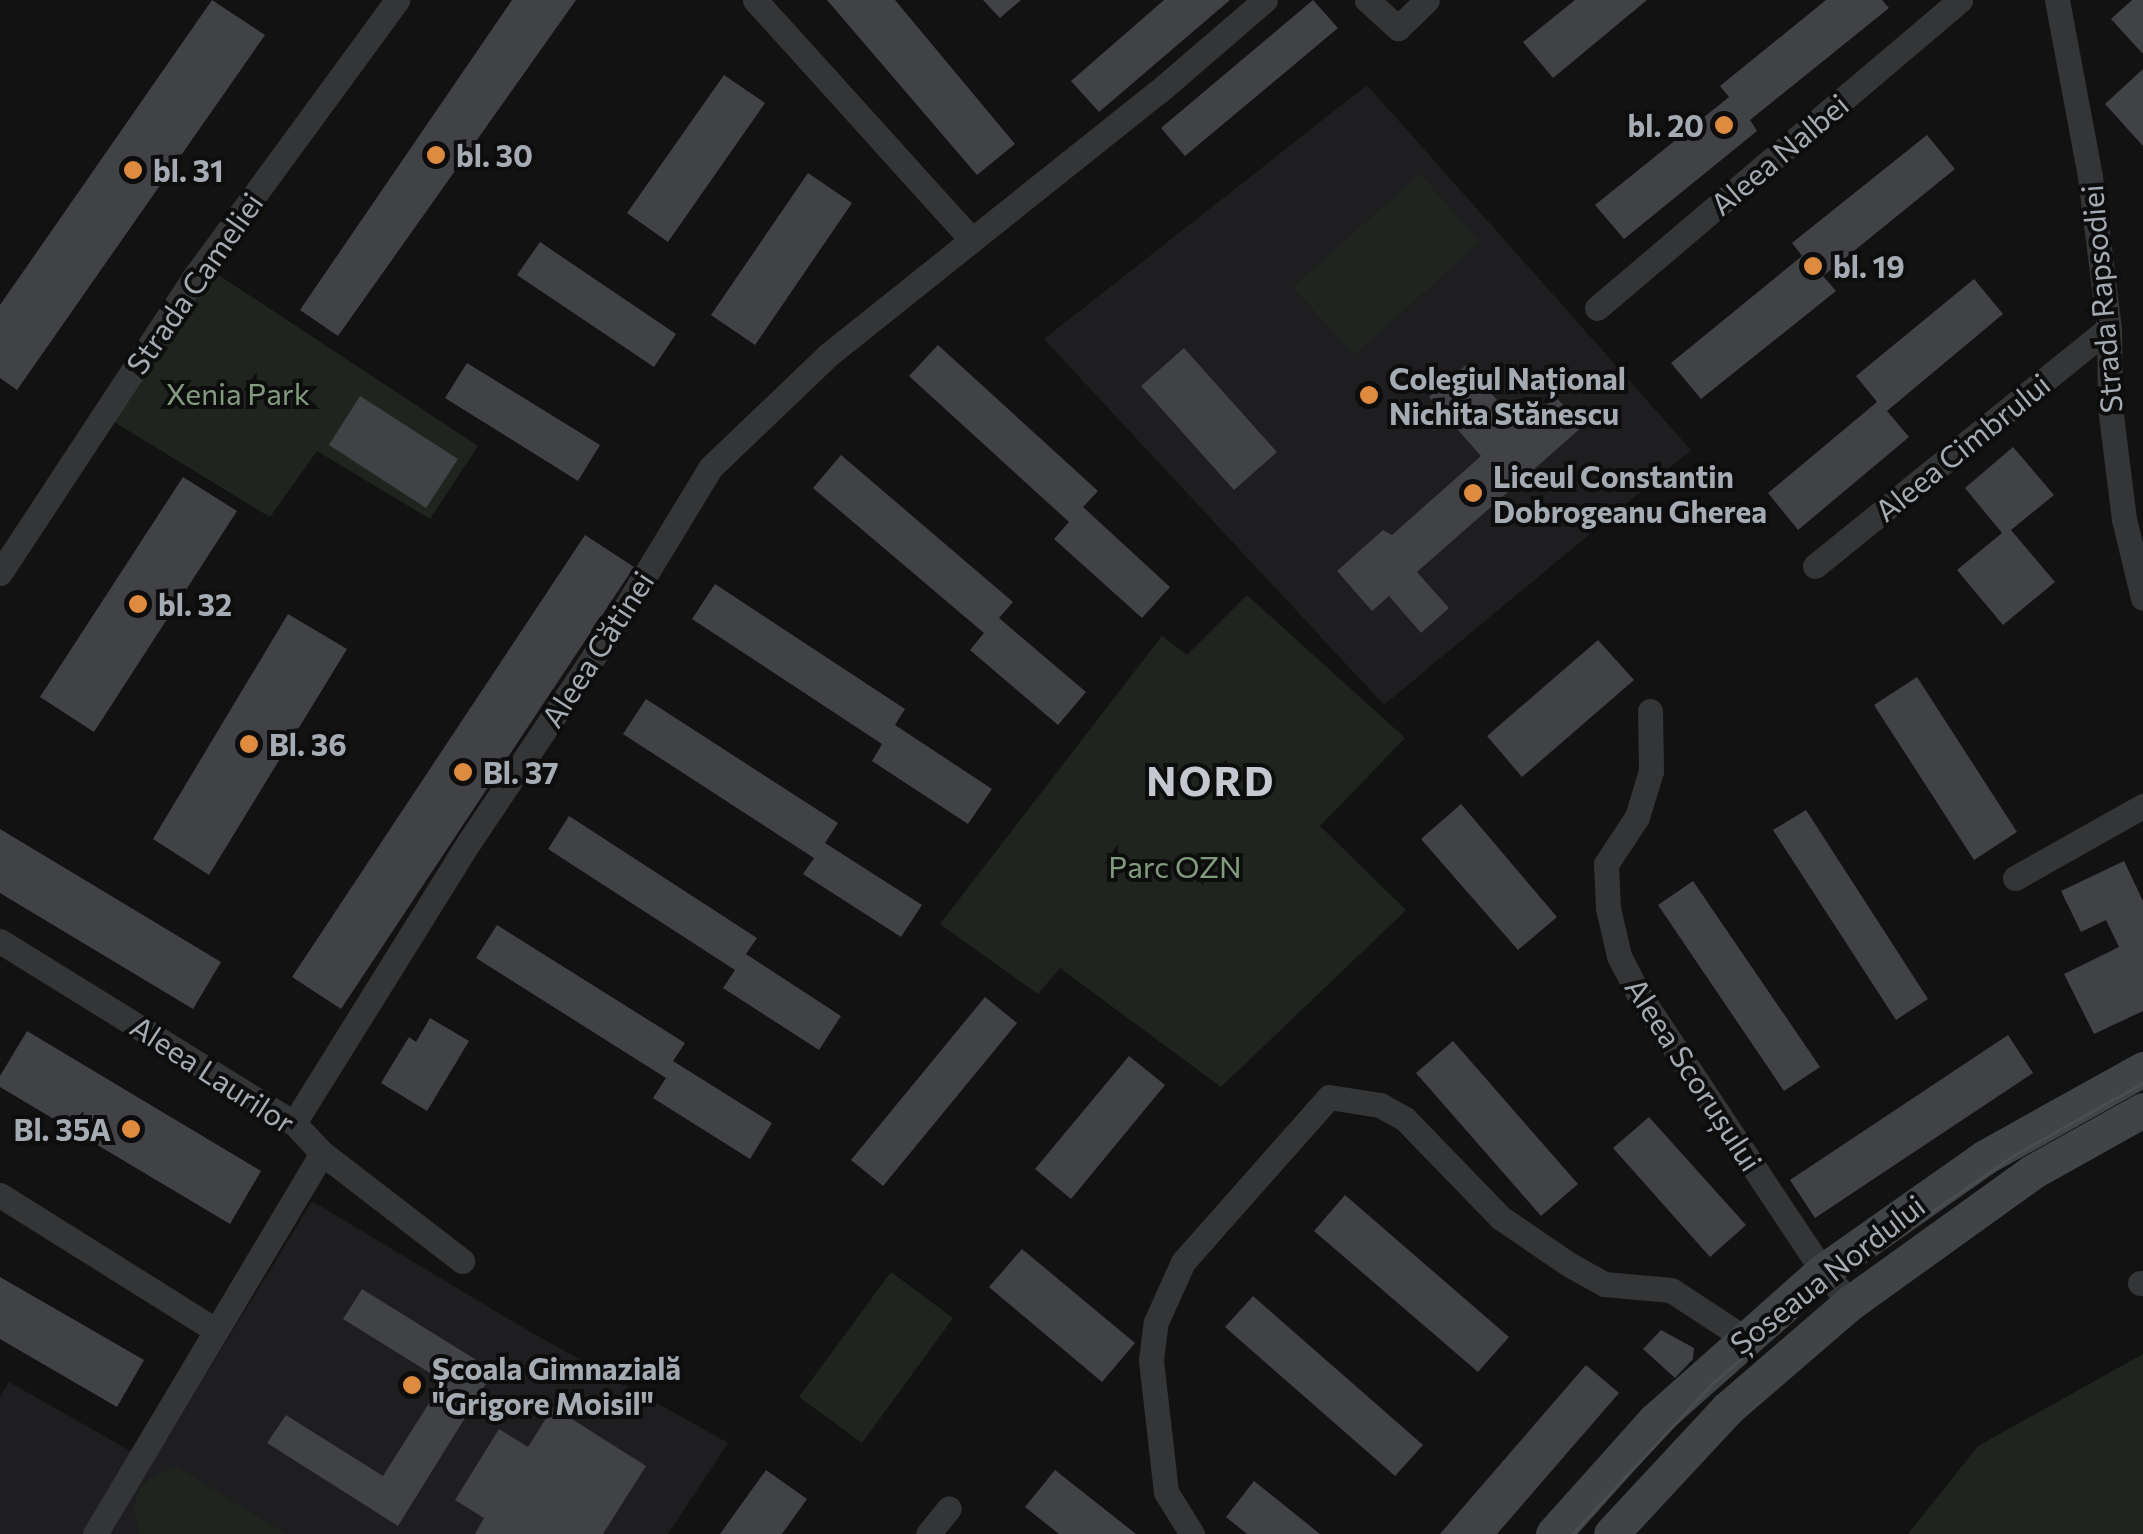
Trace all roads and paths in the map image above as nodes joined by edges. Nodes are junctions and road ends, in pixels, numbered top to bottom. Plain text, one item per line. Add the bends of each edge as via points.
1 (397, 0) edge
2 (755, 0) edge
3 (1265, 0) edge
4 (1367, 0) edge
5 (1427, 0) edge
6 (1960, 0) edge
7 (2057, 0) edge
8 (971, 239) junction
9 (1598, 308) dead end
10 (2109, 328) junction
11 (1815, 566) dead end
12 (0, 573) edge
13 (2143, 598) edge
14 (1650, 712) dead end
15 (2143, 806) edge
16 (2014, 878) dead end
17 (0, 941) edge
18 (2143, 1069) edge
19 (2143, 1110) edge
20 (294, 1123) junction
21 (322, 1153) junction
22 (0, 1195) edge
23 (462, 1261) dead end
24 (1823, 1272) junction
25 (1850, 1303) junction
26 (215, 1330) junction
27 (1744, 1338) junction
28 (949, 1508) dead end
29 (95, 1534) edge
30 (928, 1534) edge
31 (1192, 1534) edge
32 (1553, 1534) edge
33 (1611, 1534) edge

1 - 12 street, Strada Cameliei via 193,279
2 - 8 street
3 - 8 street, Aleea Cătinei
4 - 5 street via 1398,28
6 - 9 street, Aleea Nalbei
7 - 10 street, Strada Rapsodiei
8 - 20 street, Aleea Cătinei via 828,355 711,467
10 - 11 street, Aleea Cimbrului
10 - 13 street, Strada Rapsodiei via 2110,407 2124,519
14 - 24 street, Aleea Scorușului via 1651,770 1636,817 1606,864 1618,956
15 - 16 street
17 - 20 street, Aleea Laurilor
18 - 24 main road, Șoseaua Nordului via 1985,1157
19 - 25 main road, Șoseaua Nordului via 2032,1172
20 - 21 street, Aleea Laurilor
21 - 23 street, Aleea Laurilor
21 - 26 street
22 - 26 street
24 - 25 street, Aleea Scorușului
24 - 27 main road, Șoseaua Nordului
25 - 33 main road, Șoseaua Nordului via 1726,1409
26 - 29 street
27 - 31 street via 1671,1290 1604,1284 1501,1218 1405,1119 1380,1104 1329,1097 1183,1262 1156,1322 1151,1360 1166,1492
27 - 32 main road, Șoseaua Nordului via 1655,1420
28 - 30 street

